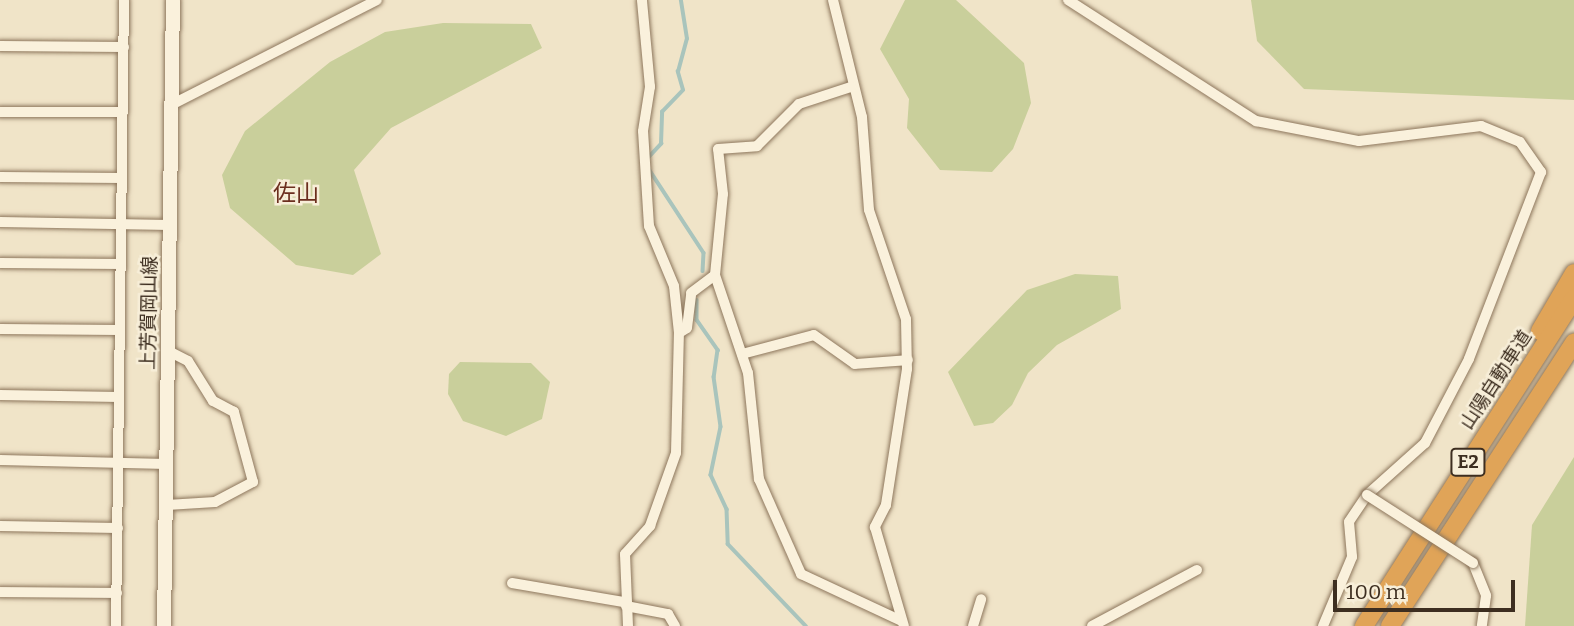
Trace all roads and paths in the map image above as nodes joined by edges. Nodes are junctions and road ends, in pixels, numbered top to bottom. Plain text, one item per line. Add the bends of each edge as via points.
1 (124, 0) edge
2 (173, 0) edge
3 (377, 0) edge
4 (642, 0) edge
5 (833, 0) edge
6 (1068, 0) edge
7 (0, 46) edge
8 (124, 47) junction
9 (851, 87) junction
10 (171, 105) junction
11 (0, 112) edge
12 (123, 112) junction
13 (0, 177) edge
14 (122, 178) junction
15 (0, 222) edge
16 (122, 224) junction
17 (170, 225) junction
18 (0, 263) edge
19 (121, 264) junction
20 (1574, 273) edge
21 (715, 275) junction
22 (1574, 299) edge
23 (0, 328) edge
24 (120, 330) junction
25 (679, 333) junction
26 (1574, 342) edge
27 (168, 351) junction
28 (742, 355) junction
29 (908, 360) junction
30 (0, 394) edge
31 (119, 397) junction
32 (0, 460) edge
33 (118, 462) junction
34 (167, 464) junction
35 (1367, 495) junction
36 (167, 505) junction
37 (1441, 505) junction
38 (0, 526) edge
39 (118, 528) junction
40 (1197, 570) dead end
41 (512, 583) dead end
42 (0, 592) edge
43 (117, 593) junction
44 (981, 599) dead end
45 (624, 604) junction
46 (903, 623) edge
47 (116, 626) edge
48 (164, 626) edge
49 (628, 626) edge
50 (675, 626) edge
51 (973, 626) edge
52 (1092, 626) edge
53 (1323, 626) edge
54 (1364, 626) edge
55 (1390, 626) edge
56 (1482, 626) edge

1 - 8 street
2 - 10 main road, 上芳賀岡山線
3 - 10 street
4 - 25 street via 650,87 643,131 649,226 674,286
5 - 9 street
6 - 35 street via 1256,121 1359,141 1481,126 1520,142 1541,172 1469,359 1425,443
7 - 8 street
8 - 12 street
9 - 21 street via 799,104 757,146 718,149 723,194
9 - 29 street via 862,117 869,209 906,319
10 - 17 main road, 上芳賀岡山線
11 - 12 street
12 - 14 street
13 - 14 street
14 - 16 street
15 - 16 street
16 - 17 street
16 - 19 street
17 - 27 main road, 上芳賀岡山線
18 - 19 street
19 - 24 street
20 - 37 highway
21 - 25 street via 691,293 687,328
21 - 28 street
22 - 37 highway, 山陽自動車道 / E2
23 - 24 street
24 - 31 street
25 - 45 street via 676,453 650,526 625,554
26 - 55 highway, E2
27 - 34 main road, 上芳賀岡山線
27 - 36 street via 188,360 213,401 234,411 253,482 215,502
28 - 29 street via 814,335 855,364
28 - 46 street via 759,479 801,574
29 - 46 street via 886,505 875,527
30 - 31 street
31 - 33 street
32 - 33 street
33 - 34 street
33 - 39 street
34 - 36 main road, 上芳賀岡山線
35 - 53 street via 1349,522 1352,557
35 - 56 street, bridge via 1473,563 1486,596
36 - 48 main road, 上芳賀岡山線
37 - 54 highway, 山陽自動車道 / E2
38 - 39 street
39 - 43 street
40 - 52 street
41 - 45 street
42 - 43 street
43 - 47 street
44 - 51 street
45 - 49 street
45 - 50 street via 668,614

